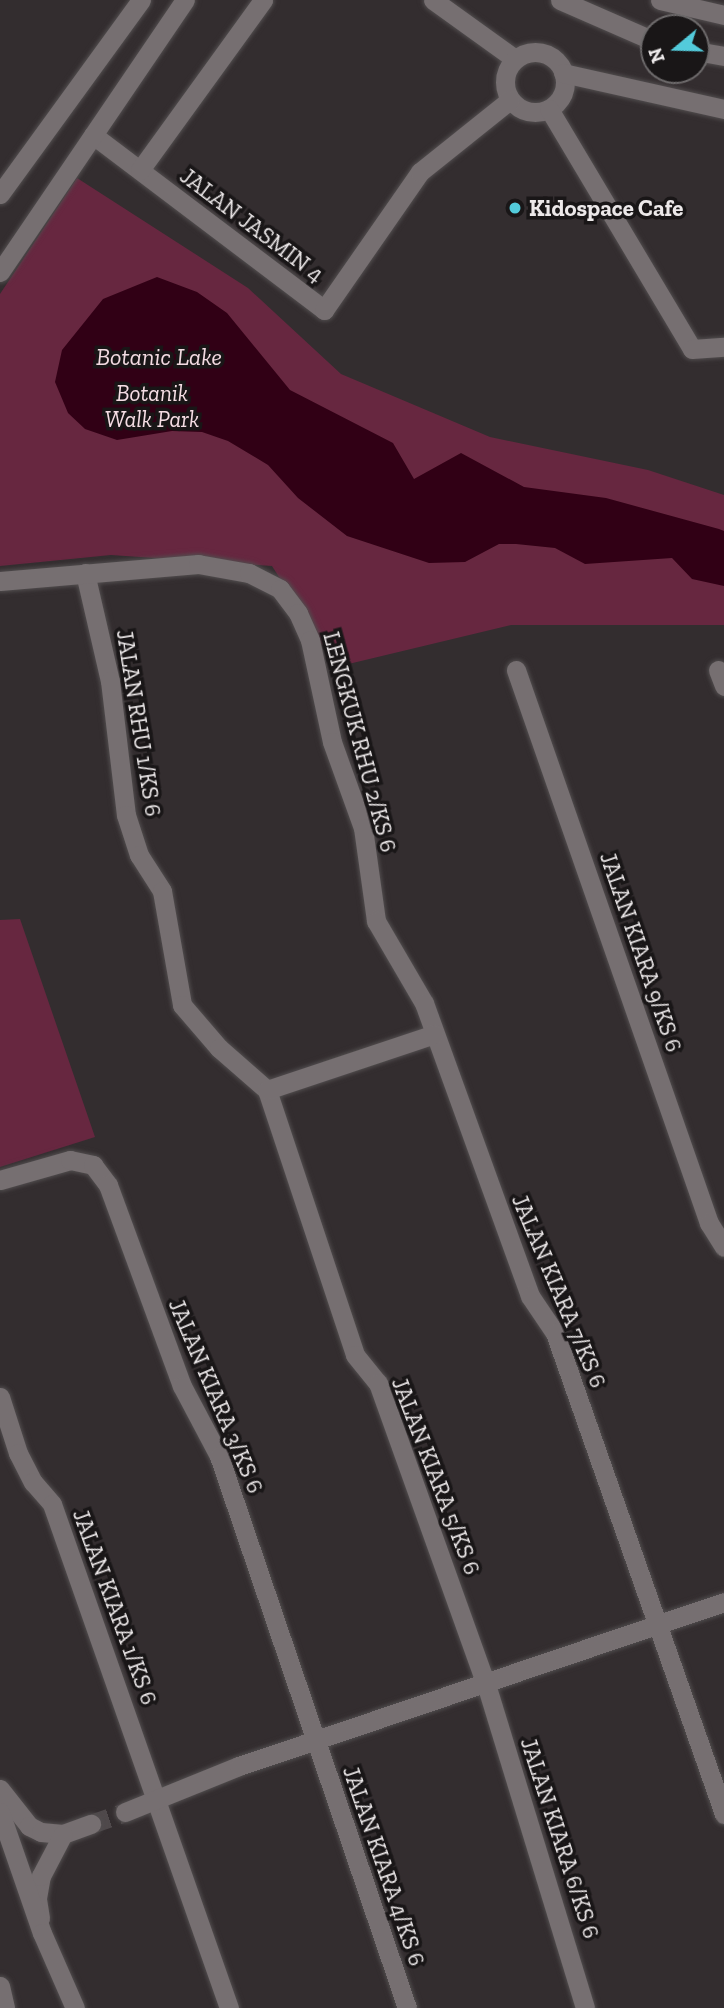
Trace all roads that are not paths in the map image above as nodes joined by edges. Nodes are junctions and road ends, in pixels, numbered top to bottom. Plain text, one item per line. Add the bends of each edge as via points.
1 (141, 0) edge
2 (185, 0) edge
3 (264, 0) edge
4 (433, 0) edge
5 (560, 0) edge
6 (660, 0) edge
7 (724, 15) edge
8 (640, 35) edge
9 (515, 59) junction
10 (564, 73) junction
11 (510, 100) junction
12 (549, 109) junction
13 (724, 109) edge
14 (93, 135) junction
15 (140, 170) junction
16 (0, 194) edge
17 (0, 272) edge
18 (724, 347) edge
19 (85, 573) junction
20 (0, 581) edge
21 (516, 670) dead end
22 (412, 978) joint
23 (434, 1034) junction
24 (267, 1090) junction
25 (0, 1180) edge
26 (724, 1247) edge
27 (0, 1397) edge
28 (724, 1602) edge
29 (658, 1624) junction
30 (486, 1684) junction
31 (315, 1741) junction
32 (0, 1789) edge
33 (158, 1800) junction
34 (0, 1812) edge
35 (125, 1812) tunnel mouth
36 (724, 1814) edge
37 (91, 1824) tunnel mouth
38 (63, 1834) junction
39 (42, 1933) junction
40 (0, 1986) edge
41 (5, 2008) edge
42 (75, 2008) edge
43 (229, 2008) edge
44 (407, 2008) edge
45 (585, 2008) edge

1 - 16 street
2 - 14 street
3 - 15 street
4 - 9 street
5 - 8 street
6 - 7 street
9 - 10 street via 527,52 547,54
9 - 11 street via 504,81
10 - 12 street via 561,98
10 - 13 street
11 - 12 street via 526,112
11 - 15 street, JALAN JASMIN 4 via 420,172 324,310
12 - 18 street via 692,349
14 - 15 street, JALAN JASMIN 4
14 - 17 street
19 - 20 street, LENGKUK RHU 2/KS 6
19 - 22 street, LENGKUK RHU 2/KS 6 via 198,564 249,573 280,589 310,640 332,742 363,828 376,921
19 - 24 street, JALAN RHU 1/KS 6 via 110,681 126,815 139,855 162,891 183,1005 219,1048
21 - 26 street, JALAN KIARA 9/KS 6 via 709,1223
22 - 23 street, JALAN KIARA 7/KS 6
23 - 24 street
23 - 29 street, JALAN KIARA 7/KS 6 via 530,1297 555,1333
24 - 30 street, JALAN KIARA 5/KS 6 via 355,1355 378,1383
25 - 31 street, JALAN KIARA 3/KS 6 via 70,1160 93,1165 108,1185 181,1386 219,1456
27 - 33 street, JALAN KIARA 1/KS 6 via 18,1453 33,1482 52,1504
28 - 29 street
29 - 30 street
29 - 36 street, JALAN KIARA 7/KS 6
30 - 31 street
30 - 45 street, JALAN KIARA 6/KS 6
31 - 33 street
31 - 44 street, JALAN KIARA 4/KS 6
32 - 38 street via 29,1826
33 - 35 street
33 - 43 street, JALAN KIARA 1/KS 6
34 - 39 street
37 - 38 street
38 - 39 street via 41,1876 37,1898
39 - 42 street
40 - 41 street

